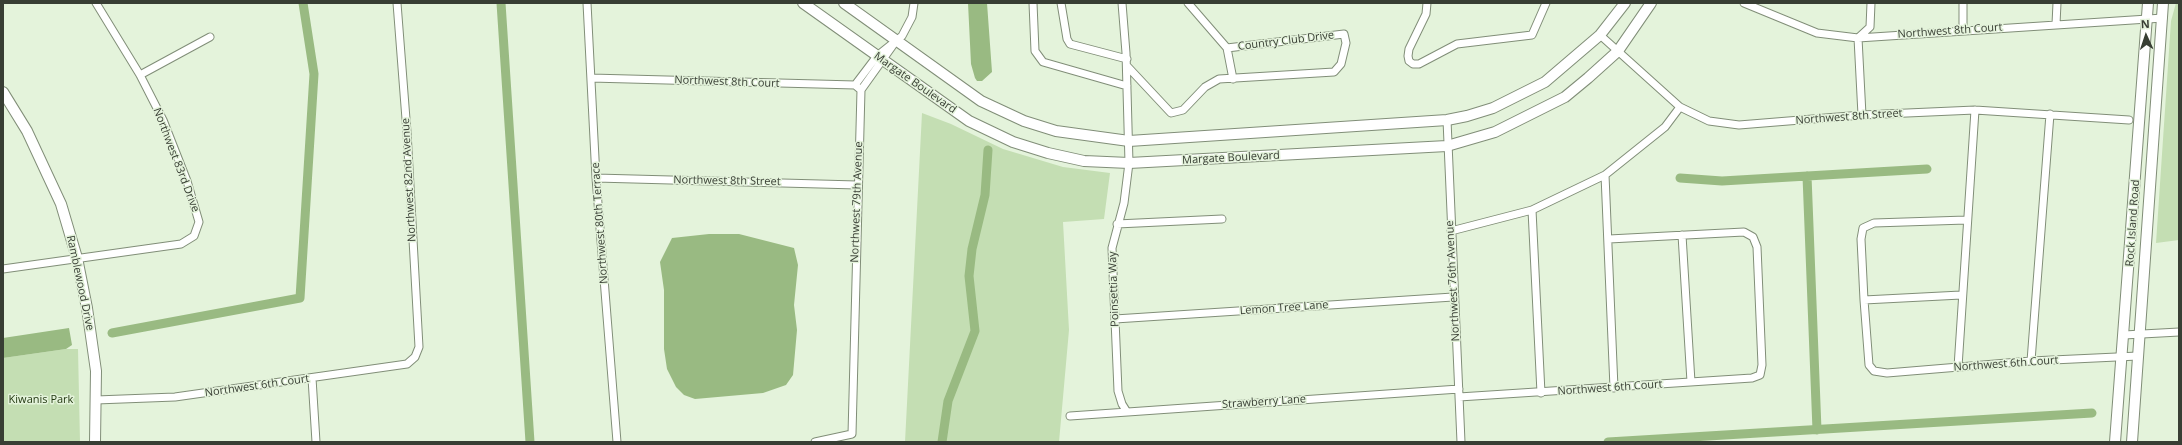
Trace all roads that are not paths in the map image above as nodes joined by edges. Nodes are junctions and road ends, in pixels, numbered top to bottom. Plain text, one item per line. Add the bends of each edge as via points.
1 (96, 3) edge
2 (397, 3) edge
3 (587, 3) edge
4 (804, 3) edge
5 (844, 3) edge
6 (914, 3) edge
7 (1033, 3) edge
8 (1060, 3) edge
9 (1122, 3) edge
10 (1188, 3) edge
11 (1427, 3) edge
12 (1546, 3) edge
13 (1625, 3) edge
14 (1651, 3) edge
15 (1746, 3) edge
16 (1871, 3) edge
17 (1962, 3) edge
18 (2057, 3) edge
19 (2148, 3) edge
20 (2163, 3) edge
21 (2148, 18) junction
22 (2163, 18) junction
23 (2056, 24) junction
24 (1963, 30) junction
25 (1600, 35) junction
26 (210, 37) dead end
27 (1858, 38) junction
28 (896, 41) junction
29 (1228, 48) junction
30 (1618, 51) junction
31 (880, 58) junction
32 (1127, 62) junction
33 (140, 75) junction
34 (591, 78) junction
35 (1233, 78) junction
36 (1127, 86) junction
37 (858, 88) junction
38 (3, 92) edge
39 (1680, 107) junction
40 (1975, 110) junction
41 (2050, 114) junction
42 (1862, 115) junction
43 (1446, 120) junction
44 (2129, 120) dead end
45 (1129, 142) junction
46 (1447, 146) junction
47 (1129, 163) junction
48 (1606, 175) junction
49 (596, 178) junction
50 (857, 184) junction
51 (1532, 210) junction
52 (1222, 219) dead end
53 (1966, 220) junction
54 (1117, 224) junction
55 (1451, 231) junction
56 (1682, 235) junction
57 (1609, 239) junction
58 (77, 258) junction
59 (3, 269) edge
60 (1961, 295) junction
61 (1453, 297) junction
62 (1864, 300) junction
63 (1115, 319) junction
64 (2179, 332) edge
65 (2140, 334) junction
66 (2124, 335) junction
67 (2138, 356) junction
68 (415, 357) joint
69 (2123, 357) junction
70 (2031, 362) junction
71 (1958, 367) junction
72 (312, 378) junction
73 (1691, 382) junction
74 (1614, 388) junction
75 (1459, 389) junction
76 (1541, 393) junction
77 (1459, 397) junction
78 (96, 400) junction
79 (1128, 412) junction
80 (1070, 416) dead end
81 (1461, 441) edge
82 (95, 442) edge
83 (316, 442) edge
84 (617, 442) edge
85 (815, 442) edge
86 (2115, 442) edge
87 (2132, 442) edge

1 - 33 street, Northwest 83rd Drive
2 - 68 street, Northwest 82nd Avenue via 419,347
3 - 34 street, Northwest 80th Terrace
4 - 31 street, Margate Boulevard
5 - 28 street, Margate Boulevard
6 - 28 street via 912,17 902,36
7 - 36 street via 1035,51 1043,62
8 - 32 street via 1070,44
9 - 32 street
10 - 29 street, Country Club Drive
11 - 12 street via 1426,14 1409,49 1409,61 1413,64 1419,64 1457,44 1532,35
13 - 25 street, Margate Boulevard
14 - 30 street, Margate Boulevard
15 - 27 street, Northwest 8th Court via 1817,33
16 - 27 street via 1870,27
17 - 24 street
18 - 23 street
19 - 21 street, Rock Island Road
20 - 22 street, Rock Island Road
21 - 22 street, Northwest 8th Court
21 - 23 street, Northwest 8th Court
21 - 66 street, Rock Island Road
22 - 65 street, Rock Island Road
23 - 24 street, Northwest 8th Court
24 - 27 street, Northwest 8th Court
25 - 30 street, Northwest 8th Street
25 - 43 street, Margate Boulevard via 1545,82 1494,108
26 - 33 street
27 - 42 street
28 - 31 street
28 - 45 street, Margate Boulevard via 981,101 1024,121 1056,131
29 - 35 street, Country Club Drive
29 - 35 street, Country Club Drive via 1344,34 1346,43 1341,64 1334,72
30 - 39 street, Northwest 8th Street
30 - 46 street, Margate Boulevard via 1565,97 1495,132
31 - 37 street
31 - 47 street, Margate Boulevard via 969,121 1013,142 1084,161
32 - 35 street, Country Club Drive via 1171,113 1183,110 1205,87 1220,79
32 - 36 street
33 - 58 street, Northwest 83rd Drive via 163,120 199,222 194,236 181,244
34 - 37 street, Northwest 8th Court
34 - 49 street, Northwest 80th Terrace
36 - 45 street
37 - 50 street, Northwest 79th Avenue
38 - 58 street, Ramblewood Drive via 27,131 61,204
39 - 42 street, Northwest 8th Street via 1709,121 1739,125
39 - 48 street via 1665,127
40 - 41 street, Northwest 8th Street
40 - 42 street, Northwest 8th Street
40 - 53 street
41 - 44 street, Northwest 8th Street
41 - 70 street
43 - 45 street, Margate Boulevard
43 - 46 street, Northwest 76th Avenue
45 - 47 street, Poinsettia Way
46 - 47 street, Margate Boulevard
46 - 55 street, Northwest 76th Avenue
47 - 54 street, Poinsettia Way via 1124,203
48 - 51 street
48 - 57 street
49 - 50 street, Northwest 8th Street
49 - 84 street, Northwest 80th Terrace
50 - 85 street, Northwest 79th Avenue via 852,434
51 - 55 street
51 - 76 street
52 - 54 street
53 - 60 street
53 - 62 street via 1874,223 1863,228 1861,239
54 - 63 street, Poinsettia Way via 1112,248
55 - 61 street, Northwest 76th Avenue
56 - 57 street
56 - 73 street
56 - 73 street, Northwest 6th Court via 1744,232 1753,238 1757,248 1762,365 1760,375 1752,378
57 - 74 street
58 - 59 street
58 - 78 street, Ramblewood Drive via 93,345
60 - 62 street
60 - 71 street
61 - 63 street, Lemon Tree Lane
61 - 75 street, Northwest 76th Avenue
62 - 71 street, Northwest 6th Court via 1869,365 1874,371
63 - 79 street, Poinsettia Way via 1118,391
64 - 65 street
65 - 66 street
65 - 67 street, Rock Island Road
66 - 69 street, Rock Island Road
67 - 69 street, Northwest 6th Court
67 - 87 street, Rock Island Road
68 - 72 street, Northwest 6th Court via 407,364
69 - 70 street, Northwest 6th Court
69 - 86 street, Rock Island Road
70 - 71 street, Northwest 6th Court
72 - 78 street, Northwest 6th Court via 175,397
72 - 83 street
73 - 74 street, Northwest 6th Court
74 - 76 street, Northwest 6th Court
75 - 77 street, Northwest 76th Avenue
75 - 79 street, Strawberry Lane
76 - 77 street, Northwest 6th Court
77 - 81 street, Northwest 76th Avenue
78 - 82 street, Ramblewood Drive
79 - 80 street, Strawberry Lane

